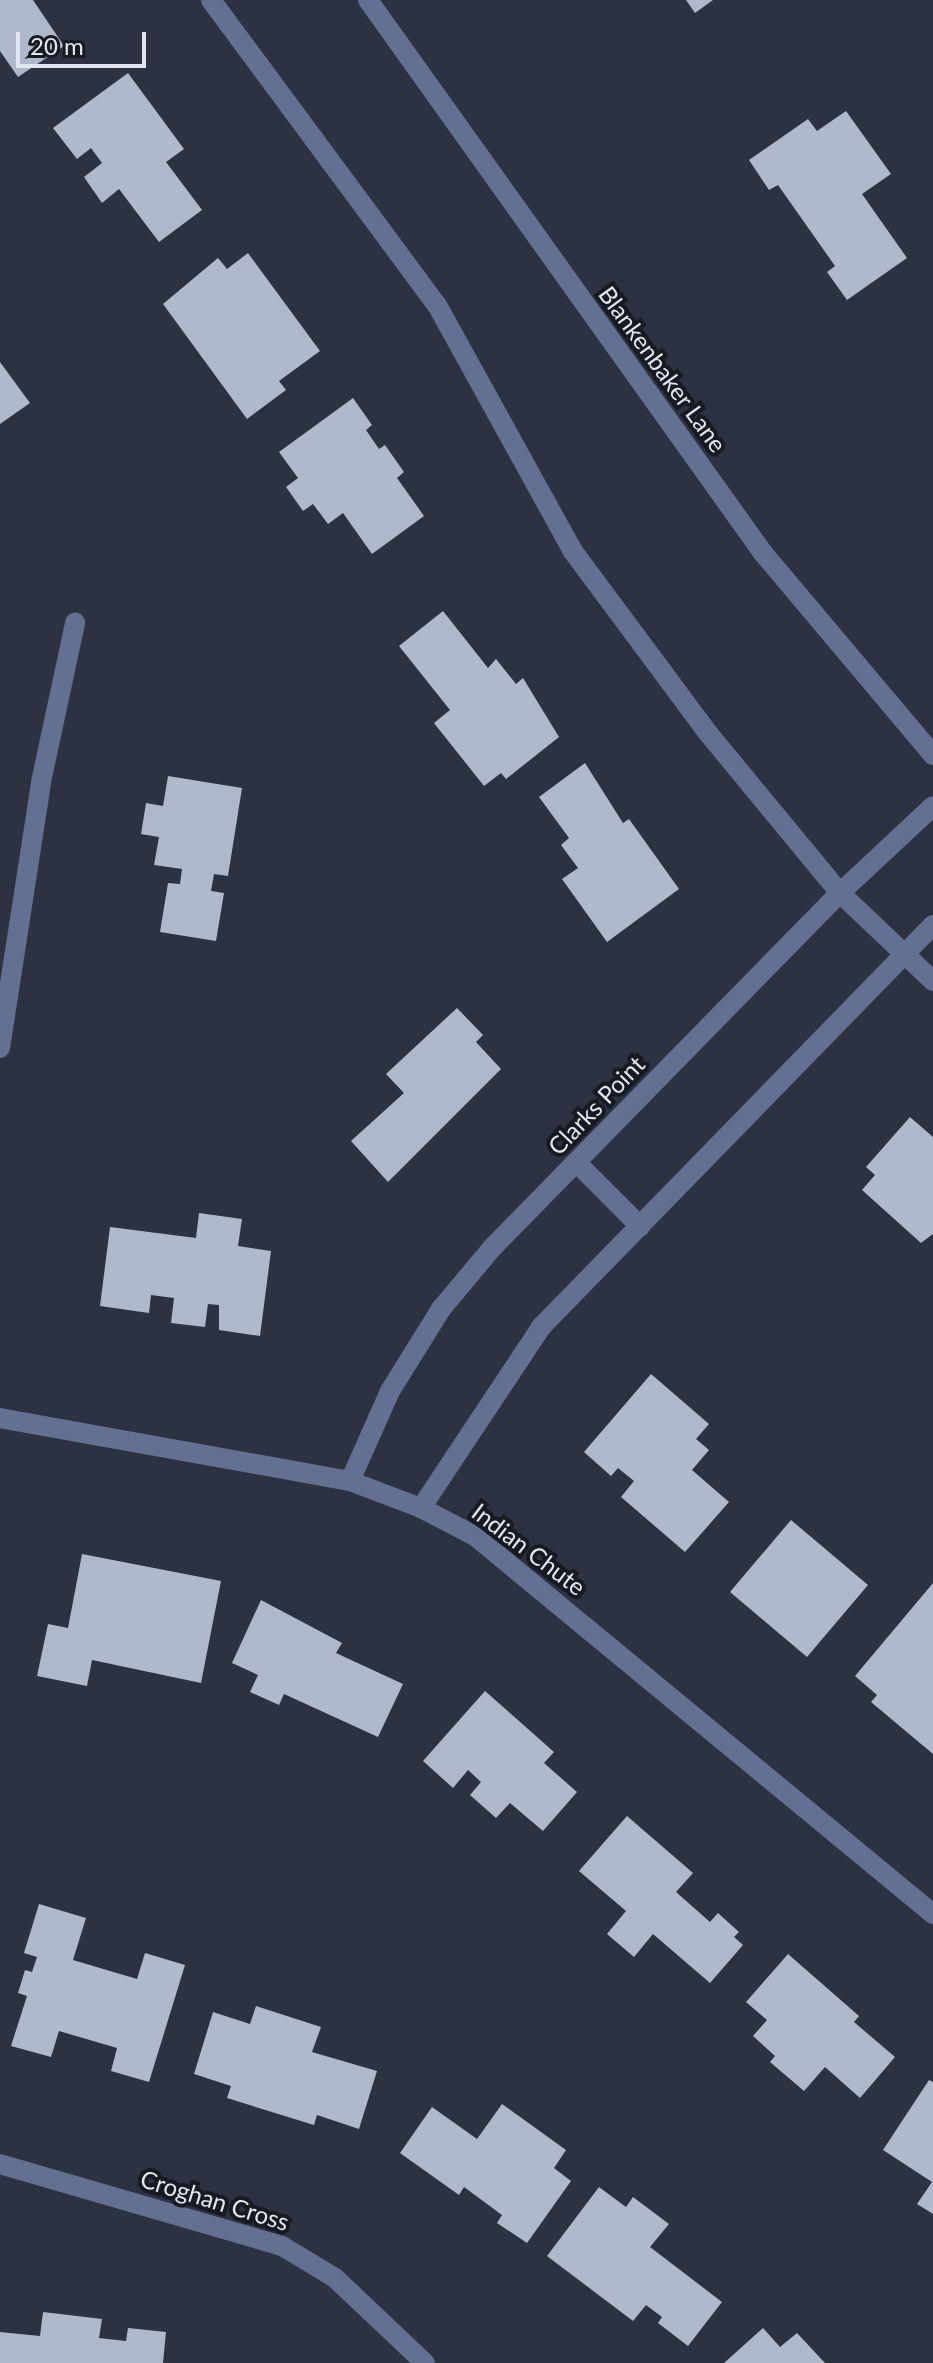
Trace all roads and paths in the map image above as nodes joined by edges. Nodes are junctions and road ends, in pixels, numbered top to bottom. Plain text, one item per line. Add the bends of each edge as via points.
1 (211, 0) edge
2 (368, 0) edge
3 (75, 623) dead end
4 (933, 755) edge
5 (933, 806) edge
6 (840, 893) junction
7 (933, 925) edge
8 (905, 954) junction
9 (933, 981) edge
10 (0, 1048) edge
11 (576, 1162) junction
12 (640, 1226) junction
13 (0, 1418) edge
14 (350, 1481) junction
15 (421, 1508) junction
16 (933, 1914) edge
17 (0, 2164) edge
18 (425, 2363) edge

1 - 6 street via 437,305 572,550 708,733
2 - 4 street, Blankenbaker Lane via 763,553
3 - 10 street via 41,782
5 - 6 street, Clarks Point
6 - 8 street
6 - 11 street, Clarks Point
7 - 8 street
8 - 9 street
8 - 12 street
11 - 12 street
11 - 14 street, Clarks Point via 441,1309 390,1391
12 - 15 street via 542,1326
13 - 14 street, Indian Chute
14 - 15 street, Indian Chute
15 - 16 street, Indian Chute via 500,1556
17 - 18 street, Croghan Cross via 282,2246 335,2278

